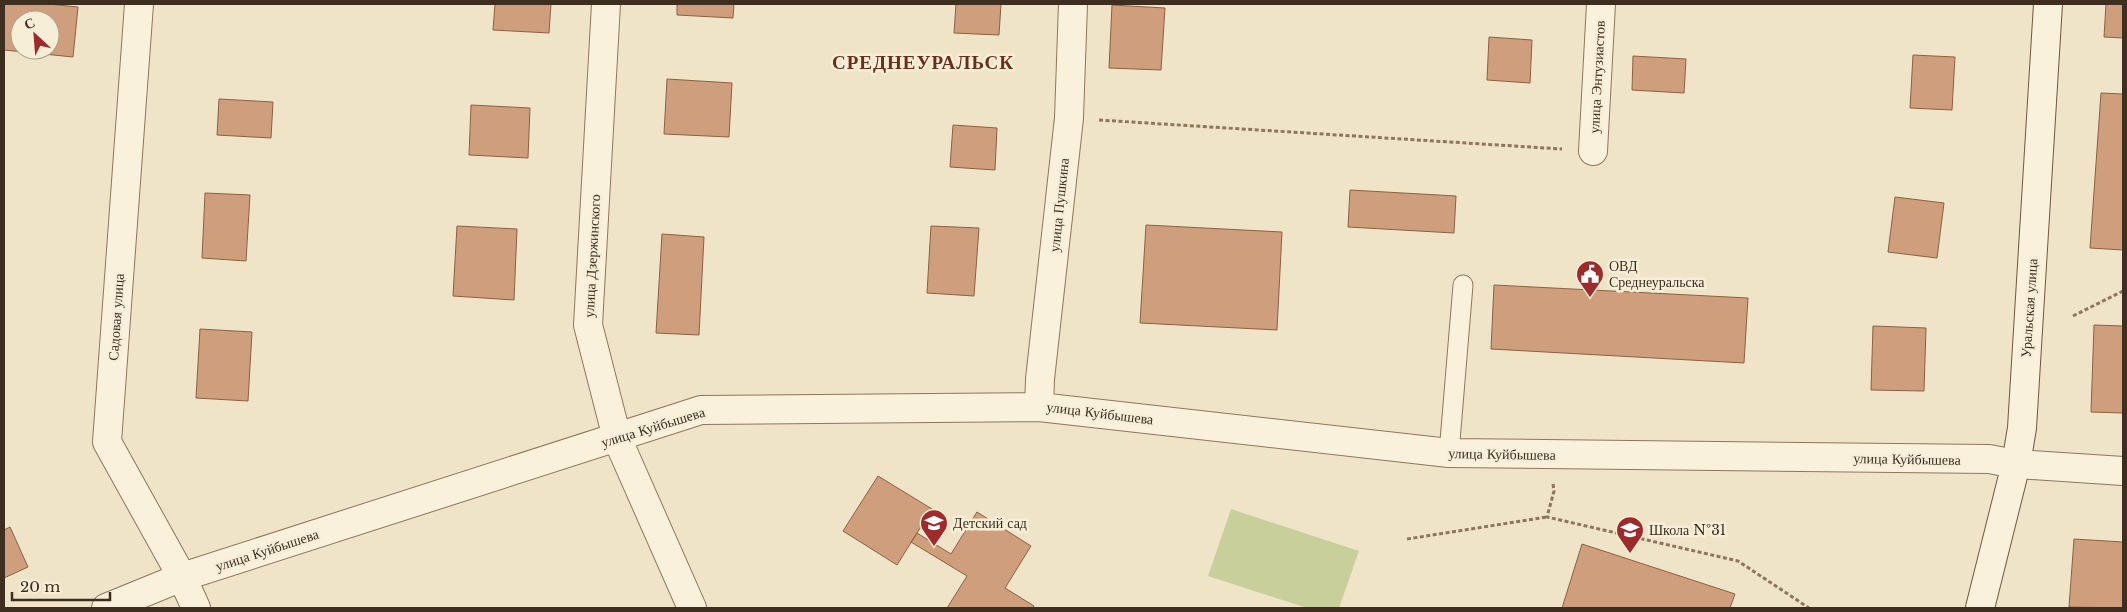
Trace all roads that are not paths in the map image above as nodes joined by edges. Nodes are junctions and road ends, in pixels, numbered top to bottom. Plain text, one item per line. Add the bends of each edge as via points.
1 (139, 4) edge
2 (606, 4) edge
3 (1073, 4) edge
4 (1601, 4) edge
5 (2048, 4) edge
6 (1593, 151) road end
7 (1462, 286) dead end
8 (1039, 407) junction
9 (617, 438) junction
10 (1449, 454) junction
11 (2016, 464) junction
12 (2123, 471) edge
13 (182, 577) junction
14 (106, 608) edge
15 (196, 608) edge
16 (692, 608) edge
17 (1980, 608) edge

1 - 13 street, Садовая улица via 107,442
2 - 9 street, улица Дзержинского via 588,325
3 - 8 street, улица Пушкина via 1069,118
4 - 6 street, улица Энтузиастов
5 - 11 street, Уральская улица via 2022,428
7 - 10 lane
8 - 9 street, улица Куйбышева via 701,410
8 - 10 street, улица Куйбышева
9 - 13 street, улица Куйбышева
9 - 16 street, улица Дзержинского
10 - 11 street, улица Куйбышева via 1989,460
11 - 12 street, улица Куйбышева
11 - 17 street, Уральская улица
13 - 14 street, улица Куйбышева
13 - 15 street, Садовая улица

